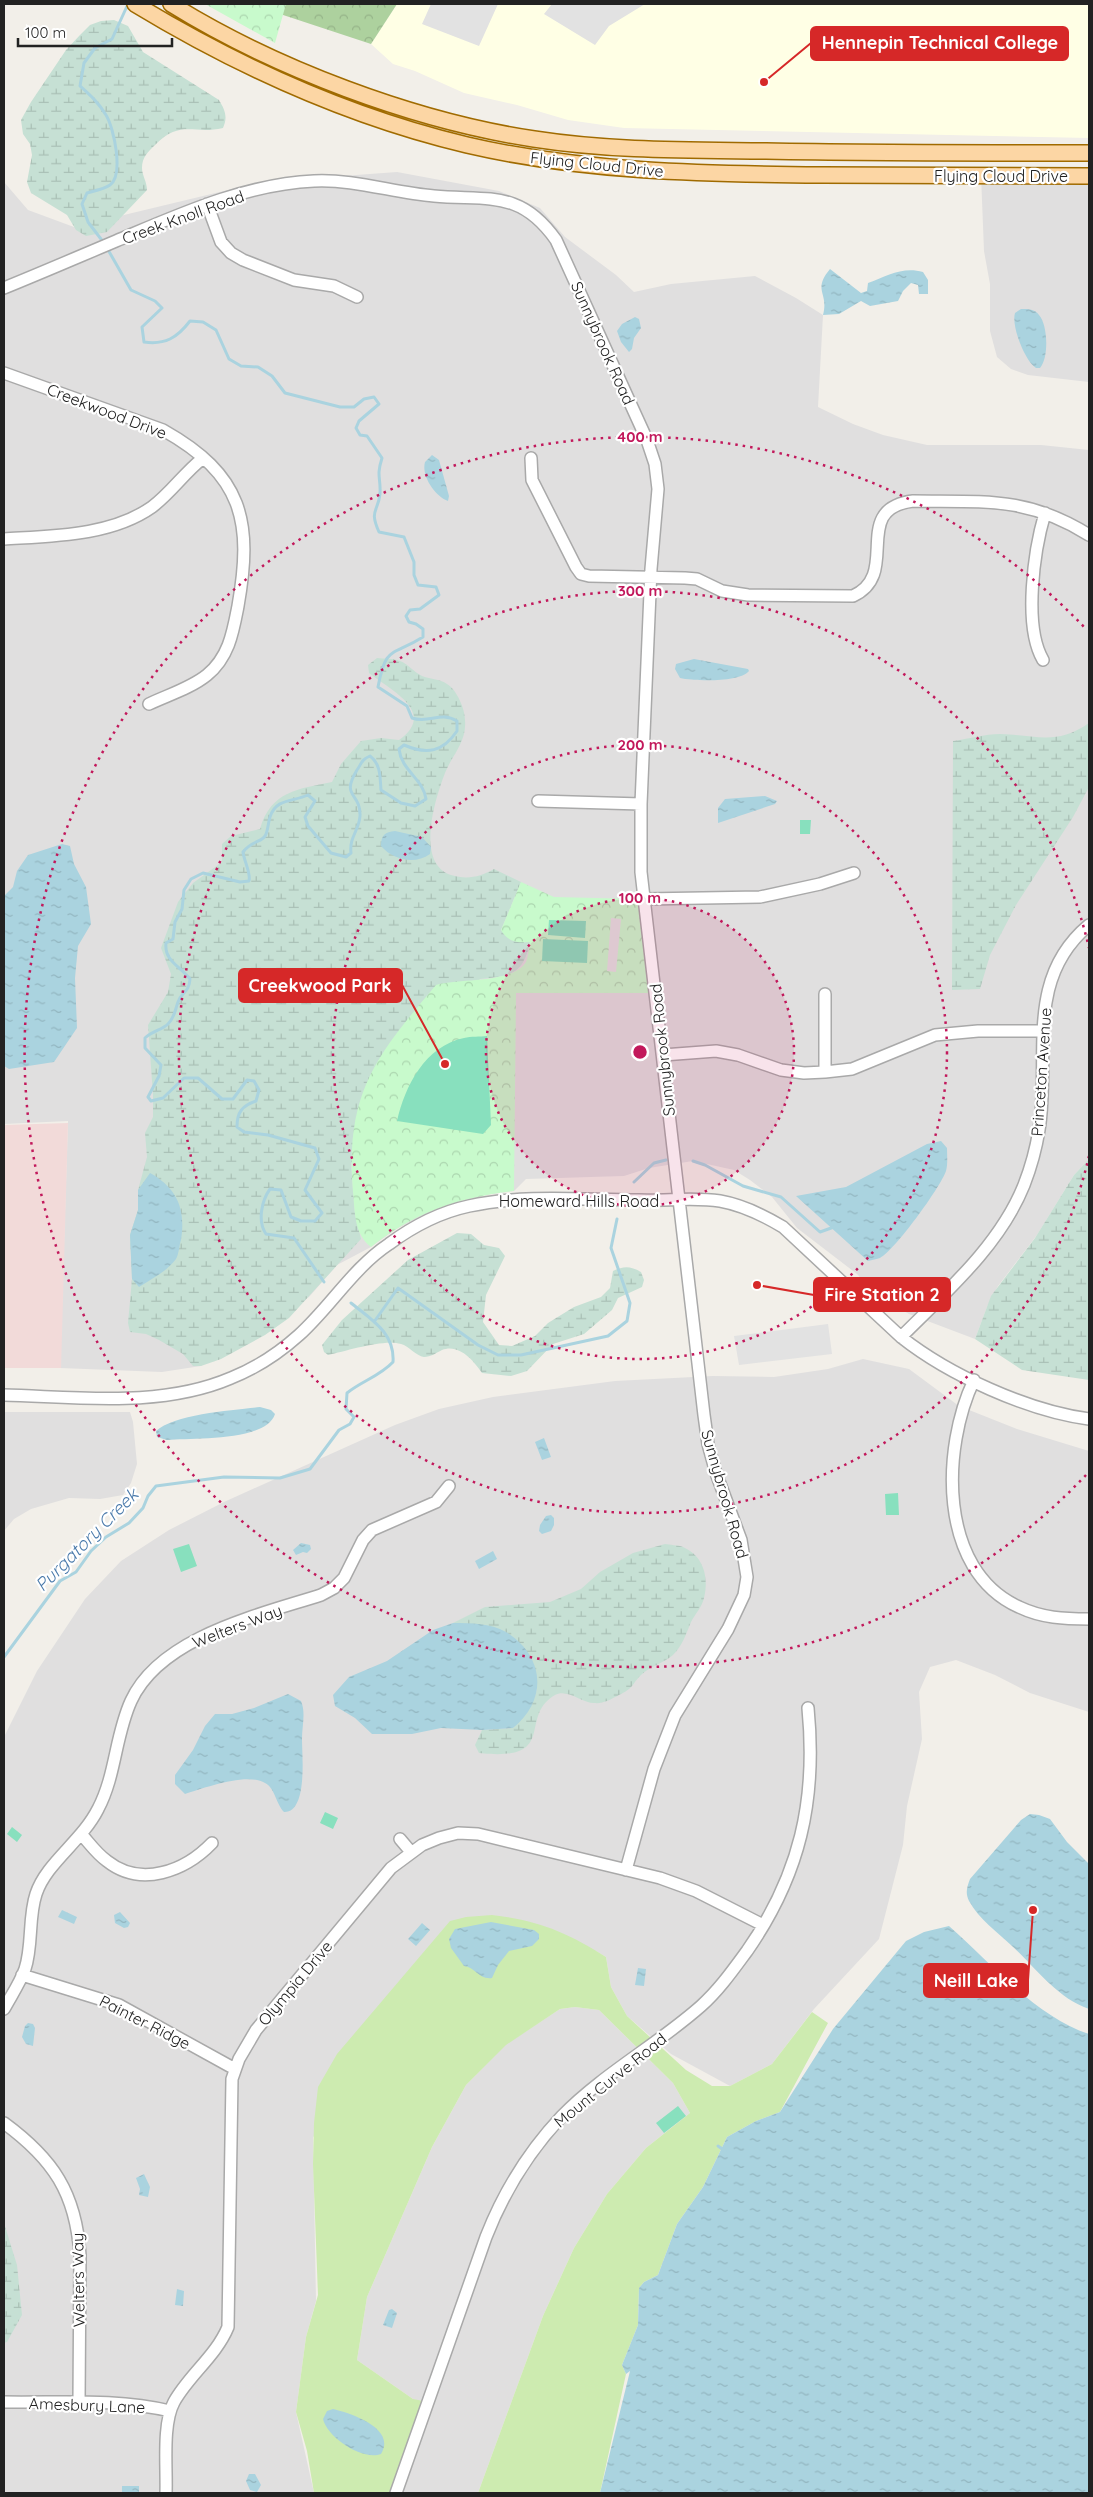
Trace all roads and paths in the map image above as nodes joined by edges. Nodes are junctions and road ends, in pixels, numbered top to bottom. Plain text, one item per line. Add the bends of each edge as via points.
1 (136, 4) edge
2 (171, 4) edge
3 (1089, 153) edge
4 (1089, 176) edge
5 (207, 204) junction
6 (543, 222) joint
7 (4, 288) edge
8 (357, 297) dead end
9 (4, 373) edge
10 (531, 458) dead end
11 (202, 459) junction
12 (1045, 513) junction
13 (1089, 535) edge
14 (4, 539) edge
15 (651, 576) junction
16 (1043, 660) dead end
17 (149, 704) dead end
18 (538, 801) dead end
19 (640, 804) junction
20 (854, 873) dead end
21 (645, 899) junction
22 (1089, 925) edge
23 (825, 994) dead end
24 (1043, 1031) junction
25 (663, 1055) junction
26 (825, 1072) junction
27 (679, 1201) junction
28 (901, 1337) junction
29 (974, 1380) junction
30 (4, 1396) edge
31 (1089, 1419) edge
32 (450, 1486) dead end
33 (1089, 1619) edge
34 (808, 1708) dead end
35 (82, 1835) junction
36 (400, 1839) dead end
37 (212, 1843) dead end
38 (411, 1852) junction
39 (626, 1870) junction
40 (764, 1925) junction
41 (22, 1975) junction
42 (4, 2009) edge
43 (235, 2069) junction
44 (4, 2123) edge
45 (4, 2402) edge
46 (79, 2403) junction
47 (170, 2412) junction
48 (166, 2493) edge
49 (396, 2493) edge

1 - 4 main road, Flying Cloud Drive via 188,36 281,82 348,109 405,128 522,156 678,173
2 - 3 main road, Flying Cloud Drive via 289,65 372,98 432,117 533,139 646,150
5 - 6 street, Creek Knoll Road via 284,184 341,181 416,194 495,198 513,204
5 - 7 street, Creek Knoll Road
5 - 8 street via 221,242 242,260 294,280 334,286
6 - 15 street, Sunnybrook Road via 556,240 588,306 655,464 658,489
9 - 11 street, Creekwood Drive via 163,430 181,440
10 - 15 street via 532,480 581,574
11 - 14 street via 152,506 135,517 70,534
11 - 17 street, Creekwood Drive via 236,499 245,532 243,577 232,636 227,650 208,674
12 - 13 street
12 - 15 street via 1000,502 901,502 887,512 879,526 875,574 869,593 853,596 748,595 722,591 697,579
12 - 16 street via 1034,564 1033,637
15 - 19 street, Sunnybrook Road
18 - 19 street
19 - 21 street, Sunnybrook Road via 640,856
20 - 21 street via 760,897
21 - 25 street, Sunnybrook Road
22 - 24 street, Princeton Avenue via 1072,942 1052,977
23 - 26 street
24 - 26 street via 935,1035 852,1069
24 - 28 street, Princeton Avenue via 1040,1129 1024,1186 995,1236
25 - 26 street via 716,1051 781,1070
25 - 27 street, Sunnybrook Road
27 - 28 street, Homeward Hills Road via 721,1202 764,1215 783,1227
27 - 30 street, Homeward Hills Road via 526,1199 467,1206 430,1220 388,1244 365,1262 299,1335 271,1358 234,1378 157,1397
27 - 39 street, Sunnybrook Road via 708,1444 741,1540 747,1577 738,1613 675,1715 654,1769
28 - 29 street, Homeward Hills Road via 920,1352
29 - 31 street, Homeward Hills Road via 1032,1406
29 - 33 street via 960,1415 952,1467 952,1495 957,1520 973,1565 993,1589 1018,1607 1058,1618
32 - 35 street, Welters Way via 436,1502 372,1530 363,1540 344,1578 334,1588 197,1639 160,1665 132,1700 123,1721 114,1771 105,1796
34 - 40 street, Mount Curve Road via 812,1749 810,1788 792,1865 780,1897
35 - 37 street via 107,1861 121,1869 150,1875 179,1868
35 - 41 street, Welters Way via 49,1870 36,1894
36 - 38 street
38 - 39 street, Olympia Drive via 439,1838 458,1833 478,1834
38 - 43 street, Olympia Drive via 391,1868 256,2030
39 - 40 street, Olympia Drive via 696,1891
40 - 49 street, Mount Curve Road via 729,1976 702,2004 564,2115 518,2170 486,2237
41 - 42 street, Welters Way
41 - 43 street, Painter Ridge via 119,2005
43 - 47 street, Olympia Drive via 232,2078 228,2327 216,2349 181,2391
44 - 46 street, Welters Way via 52,2167 73,2208 80,2255
45 - 46 street, Amesbury Lane
46 - 47 street, Amesbury Lane via 146,2405
47 - 48 street, Olympia Drive

